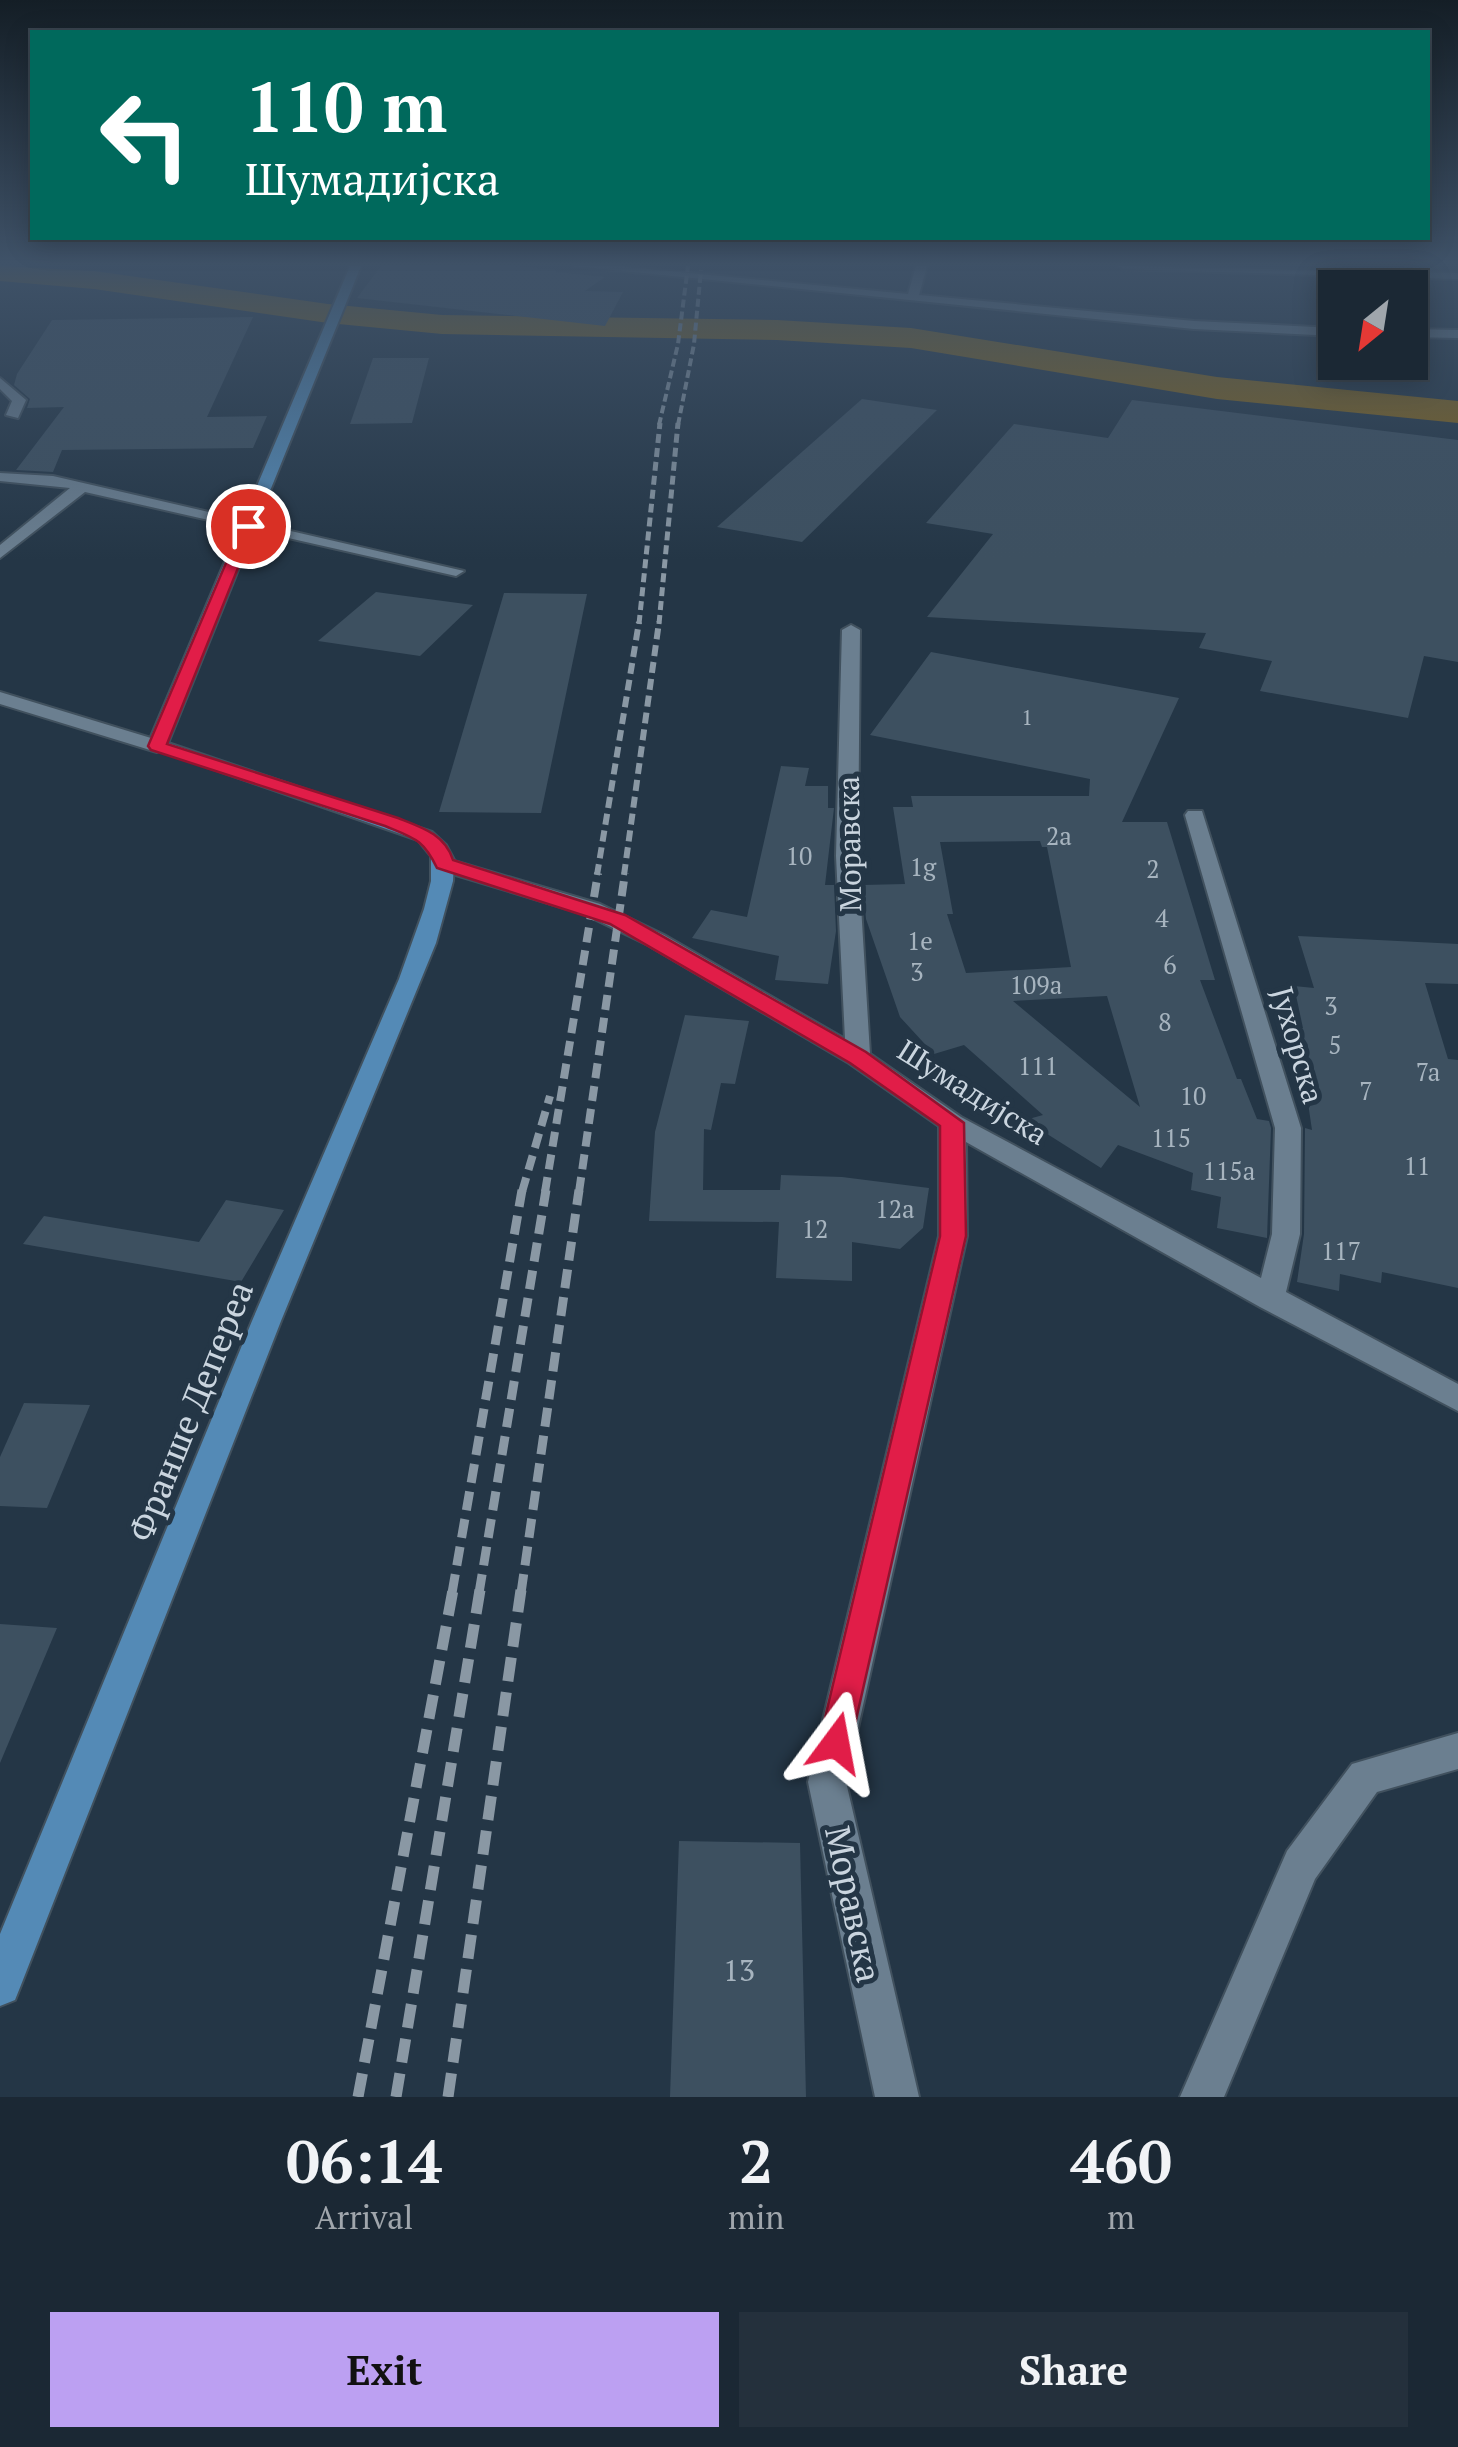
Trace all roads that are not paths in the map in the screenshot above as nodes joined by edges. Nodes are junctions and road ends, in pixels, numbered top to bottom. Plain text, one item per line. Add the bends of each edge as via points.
1 (314, 364) edge
2 (0, 382) edge
3 (13, 415) dead end
4 (0, 477) edge
5 (81, 487) junction
6 (248, 526) junction
7 (0, 553) edge
8 (456, 571) dead end
9 (851, 630) dead end
10 (0, 698) edge
11 (157, 746) junction
12 (1195, 814) dead end
13 (444, 864) junction
14 (858, 1058) junction
15 (952, 1123) junction
16 (1270, 1299) junction
17 (1458, 1399) edge
18 (1458, 1751) edge
19 (0, 1985) edge
20 (896, 2097) edge
21 (1202, 2097) edge

1 - 6 main road
2 - 3 street via 19,400
4 - 5 street
5 - 6 street
5 - 7 street
6 - 8 street
6 - 11 main road
9 - 14 street, Моравска via 847,856
10 - 11 street
11 - 13 main road via 412,830 434,843
12 - 16 street, Јухорска via 1288,1128 1286,1234
13 - 14 street, Шумадијска via 618,920
13 - 19 main road, Франше Депереа via 411,975
14 - 15 street, Шумадијска
15 - 16 street, Шумадијска
15 - 20 street, Моравска via 953,1236 827,1782
16 - 17 street, Шумадијска
18 - 21 street via 1365,1777 1301,1865

